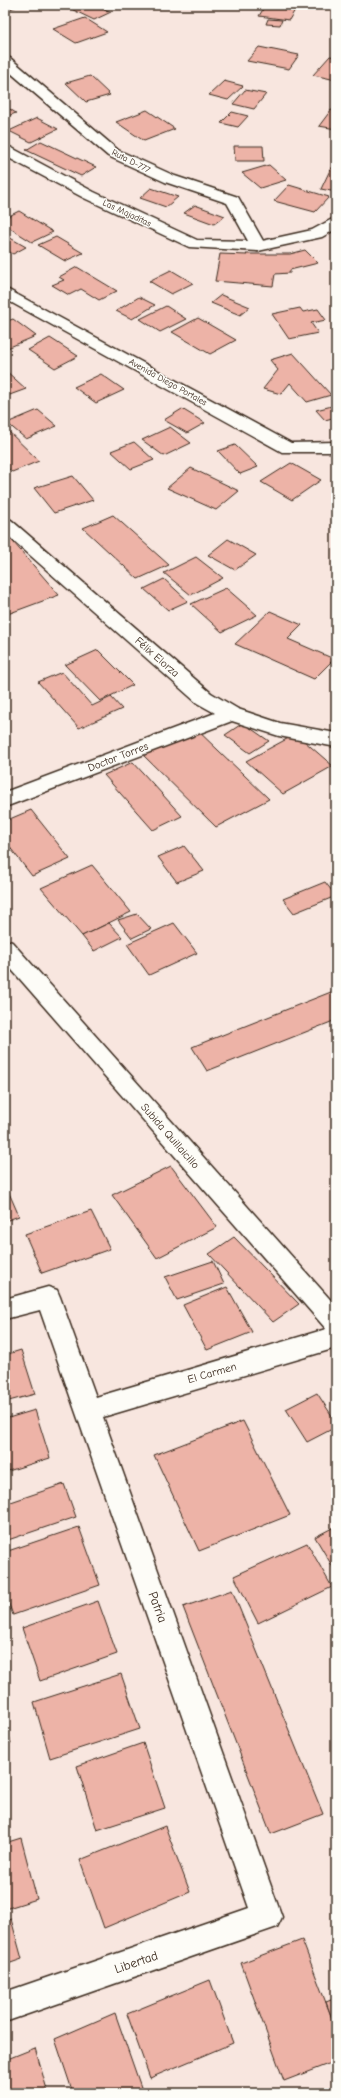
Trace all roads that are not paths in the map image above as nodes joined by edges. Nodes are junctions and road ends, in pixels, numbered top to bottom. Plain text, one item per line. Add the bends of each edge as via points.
1 (5, 61) edge
2 (5, 150) edge
3 (336, 222) edge
4 (258, 246) junction
5 (5, 293) edge
6 (336, 447) edge
7 (5, 524) edge
8 (231, 714) junction
9 (336, 740) edge
10 (5, 800) edge
11 (5, 948) edge
12 (5, 1309) edge
13 (336, 1324) edge
14 (336, 1337) edge
15 (88, 1410) junction
16 (268, 1917) joint
17 (5, 2007) edge

1 - 4 street, Ruta D-777 via 113,153 170,179 233,200
2 - 4 street, Las Majaditas via 89,195 194,244
3 - 4 street via 317,234
5 - 6 street, Avenida Diego Portales via 288,448
7 - 8 street, Félix Elorza via 204,698
8 - 9 street, Félix Elorza via 279,729
8 - 10 street, Doctor Torres
11 - 13 street, Subida Quillaicillo
12 - 15 street, Patria via 48,1297
14 - 15 street, El Carmen
15 - 16 street, Patria
16 - 17 street, Libertad

